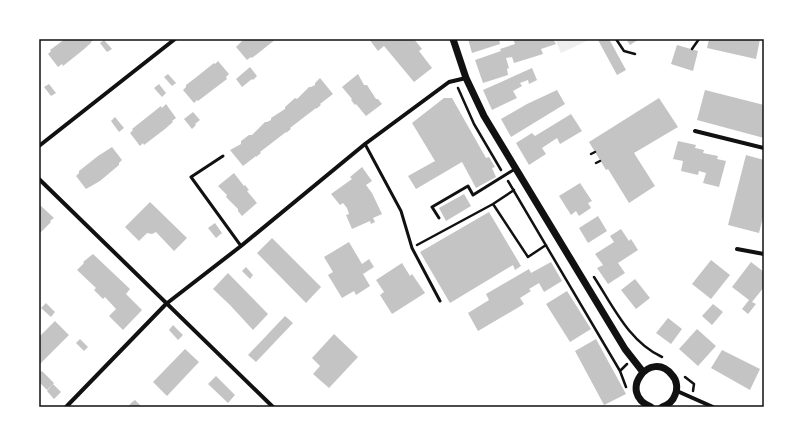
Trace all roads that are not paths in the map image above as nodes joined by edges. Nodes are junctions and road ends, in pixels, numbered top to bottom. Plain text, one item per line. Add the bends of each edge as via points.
1 (174, 39) edge
2 (453, 39) edge
3 (466, 78) junction
4 (695, 131) dead end
5 (365, 144) junction
6 (39, 146) edge
7 (764, 148) edge
8 (222, 156) dead end
9 (516, 169) junction
10 (39, 179) edge
11 (439, 218) dead end
12 (241, 246) junction
13 (737, 249) dead end
14 (764, 254) edge
15 (440, 301) dead end
16 (166, 304) junction
17 (643, 372) junction
18 (677, 391) junction
19 (66, 407) edge
20 (273, 407) edge
21 (652, 407) edge
22 (662, 407) edge
23 (713, 407) edge

1 - 6 street
2 - 3 street
3 - 5 street via 449,82
3 - 9 street via 484,116
4 - 7 street
5 - 12 street
5 - 15 lane via 401,211 412,248
8 - 12 lane via 191,178
9 - 11 lane via 473,195 468,186 432,207
9 - 17 street via 625,349
10 - 16 street
12 - 16 street
13 - 14 street
16 - 19 street
16 - 20 street
17 - 18 street via 656,367 669,371 677,383
17 - 21 street via 638,378 637,393 640,400
18 - 22 street via 672,400
18 - 23 street

